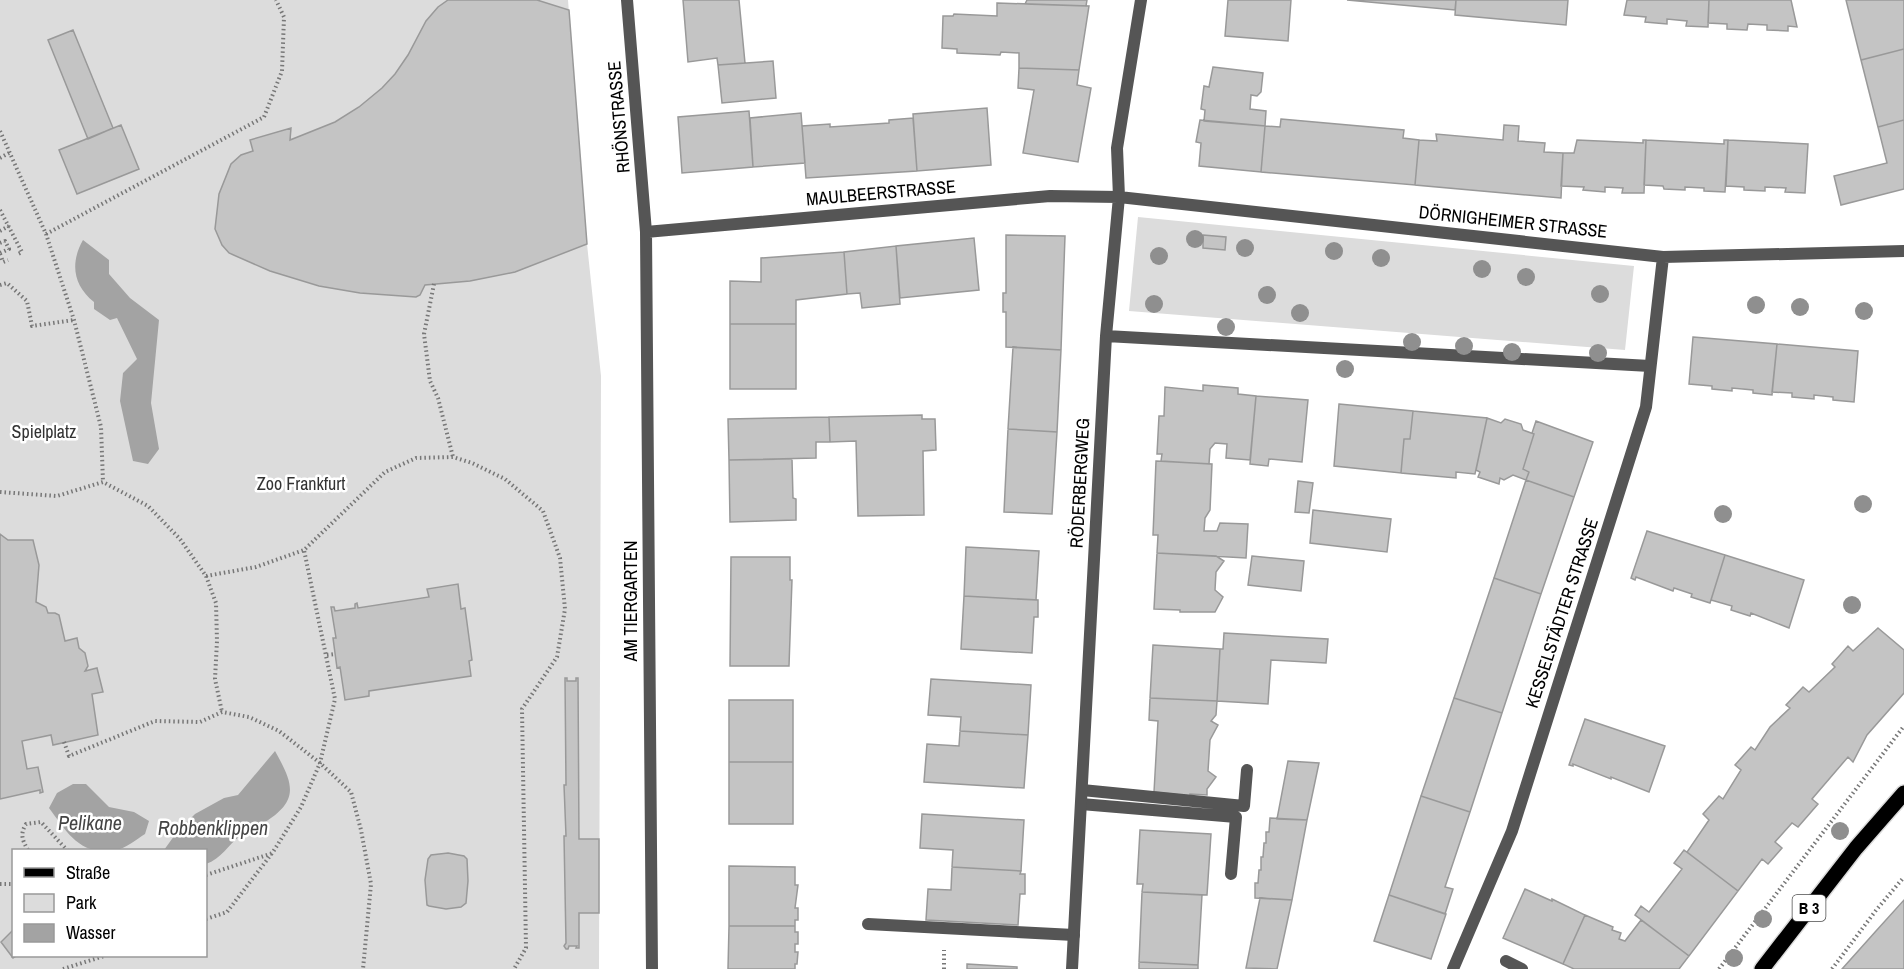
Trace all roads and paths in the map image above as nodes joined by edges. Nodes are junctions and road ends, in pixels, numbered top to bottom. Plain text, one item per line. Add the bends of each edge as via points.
1 (276, 0) edge
2 (627, 0) edge
3 (1141, 0) edge
4 (0, 131) edge
5 (9, 153) junction
6 (0, 158) edge
7 (1119, 197) junction
8 (0, 211) edge
9 (9, 226) junction
10 (0, 231) edge
11 (646, 232) junction
12 (46, 234) junction
13 (0, 243) edge
14 (1904, 251) edge
15 (0, 254) edge
16 (18, 254) dead end
17 (1663, 257) junction
18 (8, 260) dead end
19 (434, 284) dead end
20 (0, 285) edge
21 (74, 320) junction
22 (1106, 336) junction
23 (1650, 366) junction
24 (453, 457) junction
25 (103, 482) junction
26 (0, 492) edge
27 (304, 550) junction
28 (206, 576) junction
29 (335, 654) dead end
30 (327, 655) junction
31 (222, 712) junction
32 (1904, 726) edge
33 (64, 742) dead end
34 (320, 763) junction
35 (1247, 770) dead end
36 (1082, 790) junction
37 (1904, 793) edge
38 (1081, 804) junction
39 (27, 849) edge
40 (67, 849) edge
41 (273, 852) junction
42 (1231, 874) dead end
43 (207, 875) edge
44 (1904, 877) edge
45 (207, 919) edge
46 (868, 924) dead end
47 (1074, 934) junction
48 (101, 957) edge
49 (1506, 961) dead end
50 (63, 969) edge
51 (363, 969) edge
52 (513, 969) edge
53 (652, 969) edge
54 (1072, 969) edge
55 (1453, 969) edge
56 (1522, 969) edge
57 (1719, 969) edge
58 (1762, 969) edge
59 (1832, 969) edge

1 - 12 path via 284,17 282,71 264,117
2 - 11 street, RHÖNSTRASSE
3 - 7 street, RÖDERBERGWEG via 1117,148
4 - 5 path
5 - 6 path
5 - 12 path
7 - 11 street, MAULBEERSTRASSE via 1050,196
7 - 17 street, DÖRNIGHEIMER STRASSE
7 - 22 street, RÖDERBERGWEG
8 - 9 path
9 - 10 path
9 - 16 path via 22,252
11 - 53 street, AM TIERGARTEN
12 - 21 path
13 - 15 path via 5,241 9,249
14 - 17 street, DÖRNIGHEIMER STRASSE
15 - 18 path via 3,262
17 - 23 street, KESSELSTÄDTER STRASSE
19 - 24 path via 424,334 430,381
20 - 21 path via 7,283 27,301 32,326
21 - 25 path via 101,427
22 - 23 street
22 - 36 street, RÖDERBERGWEG
23 - 55 street, KESSELSTÄDTER STRASSE via 1646,407 1512,831
24 - 27 path via 416,458 385,472
24 - 52 path via 506,479 543,511 560,558 565,609 557,657 522,709 526,948
25 - 26 path via 57,496
25 - 28 path via 148,506
27 - 28 path via 256,567
27 - 30 path
28 - 31 path via 216,603 215,679
29 - 30 path
30 - 34 path via 335,699
31 - 33 path via 200,722 155,721 69,756
31 - 34 path via 249,717 279,731
32 - 57 path
34 - 41 path via 301,807
34 - 51 path via 351,792 361,830 371,884
35 - 36 street via 1244,806
36 - 38 street, RÖDERBERGWEG
37 - 58 main road, B 3
38 - 42 street via 1236,818
38 - 47 street, RÖDERBERGWEG
39 - 40 path via 22,831 26,824 41,822
41 - 43 path
41 - 45 path via 227,912
44 - 59 path
46 - 47 street
47 - 54 street, RÖDERBERGWEG
48 - 50 path
49 - 56 street

